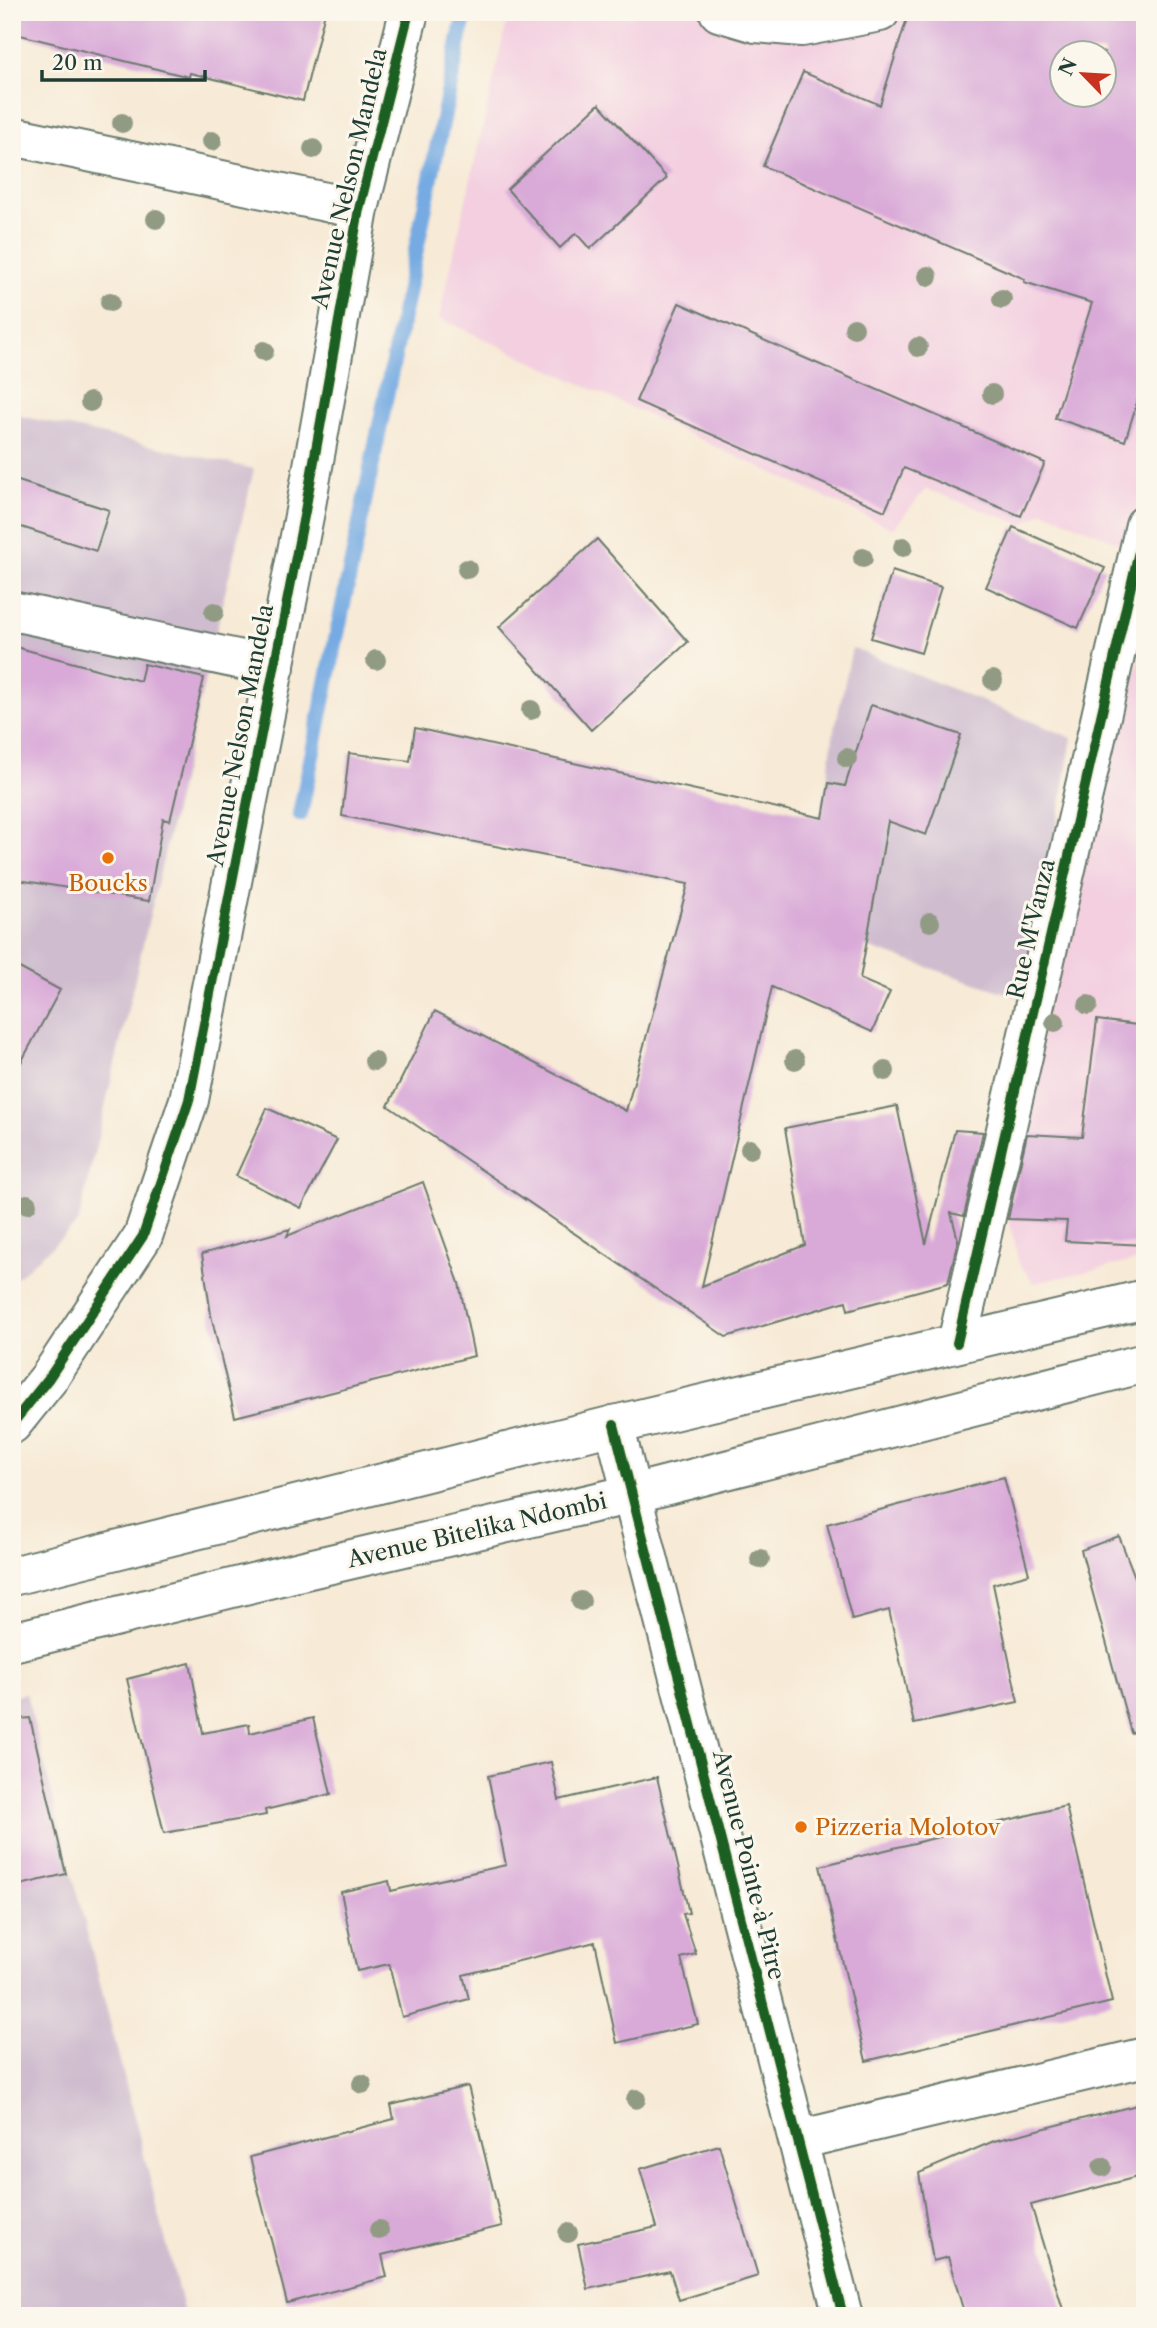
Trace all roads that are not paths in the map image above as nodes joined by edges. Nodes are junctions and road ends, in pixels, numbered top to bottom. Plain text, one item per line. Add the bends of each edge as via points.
1 (409, 12) edge
2 (719, 12) edge
3 (880, 12) edge
4 (12, 136) edge
5 (359, 209) junction
6 (1145, 525) edge
7 (12, 611) edge
8 (275, 667) junction
9 (1145, 1298) edge
10 (957, 1343) junction
11 (1145, 1363) edge
12 (12, 1424) edge
13 (614, 1425) junction
14 (632, 1494) junction
15 (12, 1576) edge
16 (12, 1642) edge
17 (1145, 2057) edge
18 (798, 2140) junction
19 (843, 2316) edge

1 - 5 main road, Avenue Nelson Mandela
2 - 3 main road via 756,23 802,27
4 - 5 main road
5 - 8 main road, Avenue Nelson Mandela
6 - 10 main road, Rue M'Vanza
7 - 8 main road
8 - 12 main road, Avenue Nelson Mandela via 190,1100 143,1236 49,1378
9 - 10 main road
10 - 13 main road
11 - 14 main road, Avenue Bitelika Ndombi
13 - 14 main road, Avenue Pointe à Pitre
13 - 15 main road
14 - 16 main road, Avenue Bitelika Ndombi
14 - 18 main road, Avenue Pointe à Pitre
17 - 18 main road
18 - 19 main road, Avenue Pointe à Pitre

